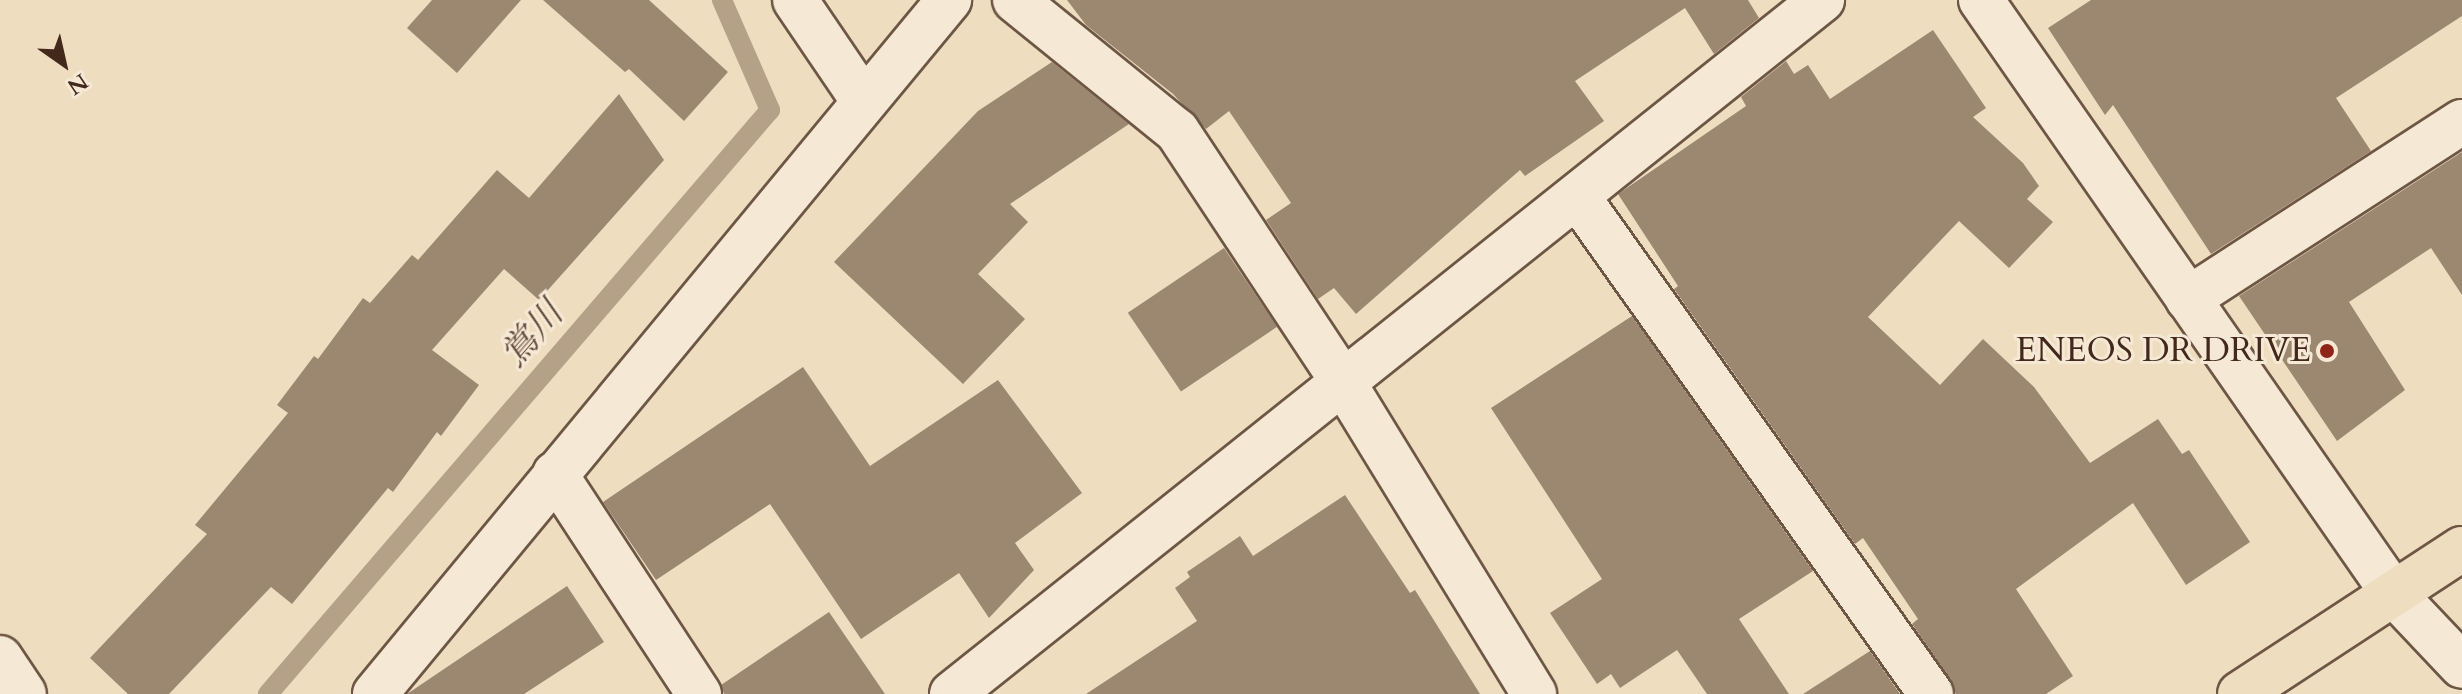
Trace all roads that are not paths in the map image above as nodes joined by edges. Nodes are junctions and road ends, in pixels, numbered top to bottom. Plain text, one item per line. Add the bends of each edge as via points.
1 (795, 0) edge
2 (949, 0) edge
3 (1015, 0) edge
4 (1822, 0) edge
5 (1981, 0) edge
6 (863, 100) junction
7 (2462, 122) edge
8 (1577, 196) junction
9 (2188, 299) junction
10 (1343, 382) junction
11 (555, 474) junction
12 (2462, 549) edge
13 (2393, 593) junction
14 (0, 658) edge
15 (2462, 666) edge
16 (24, 694) edge
17 (375, 694) edge
18 (699, 694) edge
19 (952, 694) edge
20 (1534, 694) edge
21 (1931, 694) edge
22 (2240, 694) edge

1 - 6 street
2 - 6 street
3 - 10 street via 1177,131
4 - 8 street
5 - 9 street
6 - 11 street
7 - 9 street
8 - 10 street
8 - 21 street
9 - 13 street
10 - 19 street
10 - 20 street
11 - 17 street
11 - 18 street
12 - 13 main road
13 - 15 street
13 - 22 main road
14 - 16 street

